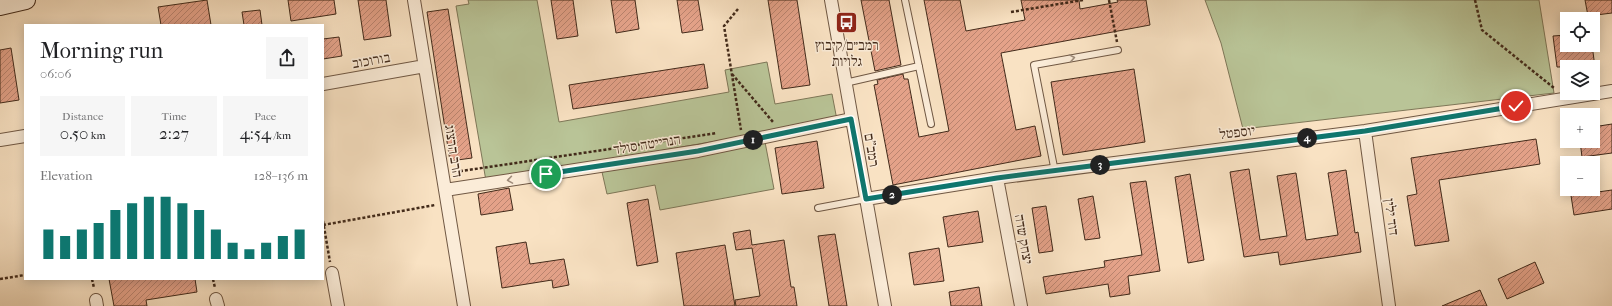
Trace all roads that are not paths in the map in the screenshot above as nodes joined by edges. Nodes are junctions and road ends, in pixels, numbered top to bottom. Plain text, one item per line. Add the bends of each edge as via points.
1 (26, 0) edge
2 (414, 0) edge
3 (831, 0) edge
4 (905, 0) edge
5 (0, 6) edge
6 (1118, 50) road end
7 (425, 66) junction
8 (919, 66) junction
9 (324, 84) edge
10 (845, 84) junction
11 (1612, 91) edge
12 (851, 119) junction
13 (931, 124) dead end
14 (1365, 131) junction
15 (24, 136) edge
16 (0, 140) edge
17 (1055, 172) junction
18 (997, 178) junction
19 (445, 190) junction
20 (866, 199) junction
21 (818, 208) dead end
22 (332, 273) road end
23 (338, 306) edge
24 (464, 306) edge
25 (885, 306) edge
26 (1021, 306) edge
27 (1389, 306) edge

1 - 5 street
2 - 7 street, הרב הרצוג
3 - 10 street, רמב"ם
4 - 8 lane
17 -> 6 lane via 1034,65
7 - 9 street, בורוכוב
7 - 19 street, הרב הרצוג
8 - 10 lane
8 - 13 lane
10 - 12 street, רמב"ם
11 - 14 street, יוספטל
12 -> 19 street, הנרייטה סולד via 698,151
12 - 20 street, רמב"ם
14 - 17 street, יוספטל
14 - 27 street, דוד ילין
15 - 16 street
17 - 18 street, יוספטל
18 - 20 street, יוספטל
18 - 26 street, יצחק שדה
19 - 24 street, הרב הרצוג
20 - 21 lane
20 - 25 street, רמב"ם
22 - 23 street

